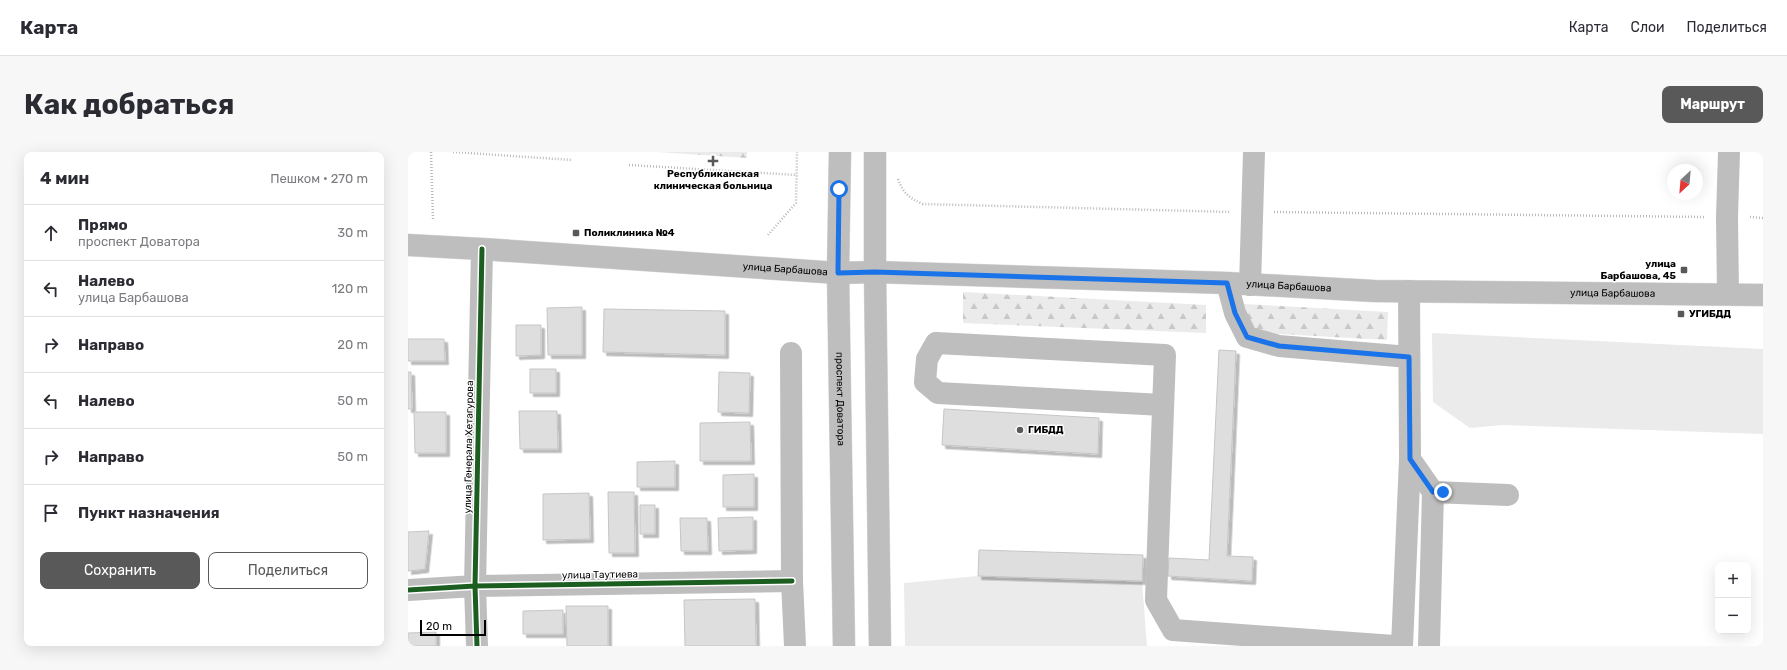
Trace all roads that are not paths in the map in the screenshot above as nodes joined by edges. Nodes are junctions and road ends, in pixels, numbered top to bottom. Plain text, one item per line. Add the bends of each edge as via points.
1 (840, 152) edge
2 (875, 152) edge
3 (1254, 152) edge
4 (1729, 152) edge
5 (408, 245) edge
6 (482, 249) junction
7 (875, 272) junction
8 (838, 273) junction
9 (1227, 283) junction
10 (1250, 284) junction
11 (1410, 291) junction
12 (1728, 294) junction
13 (1763, 294) edge
14 (791, 354) dead end
15 (1409, 357) junction
16 (1163, 405) junction
17 (1410, 459) junction
18 (1433, 492) junction
19 (1508, 495) dead end
20 (792, 581) junction
21 (476, 586) junction
22 (408, 590) edge
23 (477, 646) edge
24 (795, 646) edge
25 (844, 646) edge
26 (880, 646) edge
27 (1394, 646) edge
28 (1402, 646) edge
29 (1429, 646) edge

1 - 8 main road, проспект Доватора
2 - 7 main road
3 - 10 main road
4 - 12 main road
5 - 6 main road, улица Барбашова
6 - 8 main road, улица Барбашова
6 - 21 main road, улица Генерала Хетагурова
7 - 8 main road, улица Барбашова
7 - 9 main road, улица Барбашова
7 - 26 main road
8 - 25 main road, проспект Доватора
9 - 10 main road, улица Барбашова
9 - 15 main road via 1235,313 1247,337 1279,346
10 - 11 main road, улица Барбашова
11 - 12 main road, улица Барбашова
11 - 15 main road
12 - 13 main road, улица Барбашова
14 - 20 main road
15 - 17 main road
16 - 16 main road via 1165,355 936,343 927,359 926,382 938,393
16 - 27 main road via 1156,600 1173,630
17 - 18 main road
17 - 28 main road
18 - 19 main road
18 - 29 main road
20 - 21 main road, улица Таутиева
20 - 24 main road
21 - 22 main road, улица Таутиева
21 - 23 main road, улица Генерала Хетагурова

